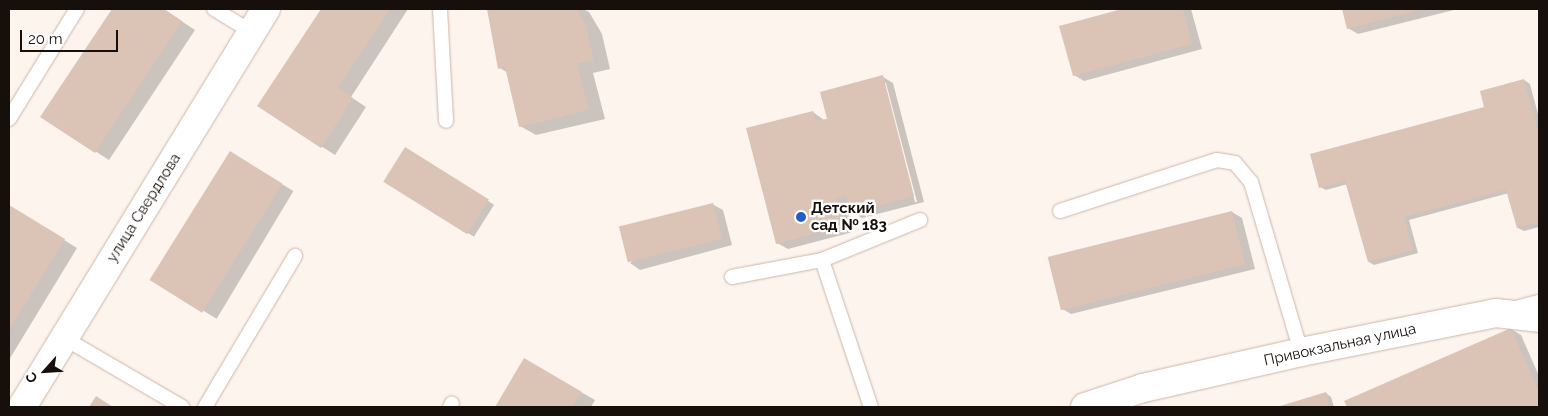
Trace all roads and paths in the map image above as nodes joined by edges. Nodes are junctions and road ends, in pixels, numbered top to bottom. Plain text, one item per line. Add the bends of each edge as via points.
1 (77, 9) edge
2 (214, 9) edge
3 (266, 9) edge
4 (440, 9) edge
5 (252, 32) junction
6 (9, 119) edge
7 (446, 121) dead end
8 (1060, 211) dead end
9 (920, 220) dead end
10 (294, 256) dead end
11 (822, 260) junction
12 (732, 277) dead end
13 (1539, 302) edge
14 (1496, 313) junction
15 (1539, 318) edge
16 (64, 338) junction
17 (1301, 352) junction
18 (22, 407) edge
19 (182, 407) edge
20 (205, 407) edge
21 (871, 407) edge
22 (1085, 407) edge

1 - 6 lane
2 - 5 lane
3 - 5 street, улица Свердлова
4 - 7 lane
5 - 16 street, улица Свердлова
8 - 17 lane via 1217,160 1235,163 1251,182
9 - 11 lane
10 - 20 lane
11 - 12 lane
11 - 21 lane
13 - 14 lane
14 - 15 street, Привокзальная улица
14 - 17 street, Привокзальная улица
16 - 18 street, улица Свердлова
16 - 19 lane
17 - 22 street, Привокзальная улица via 1143,388

